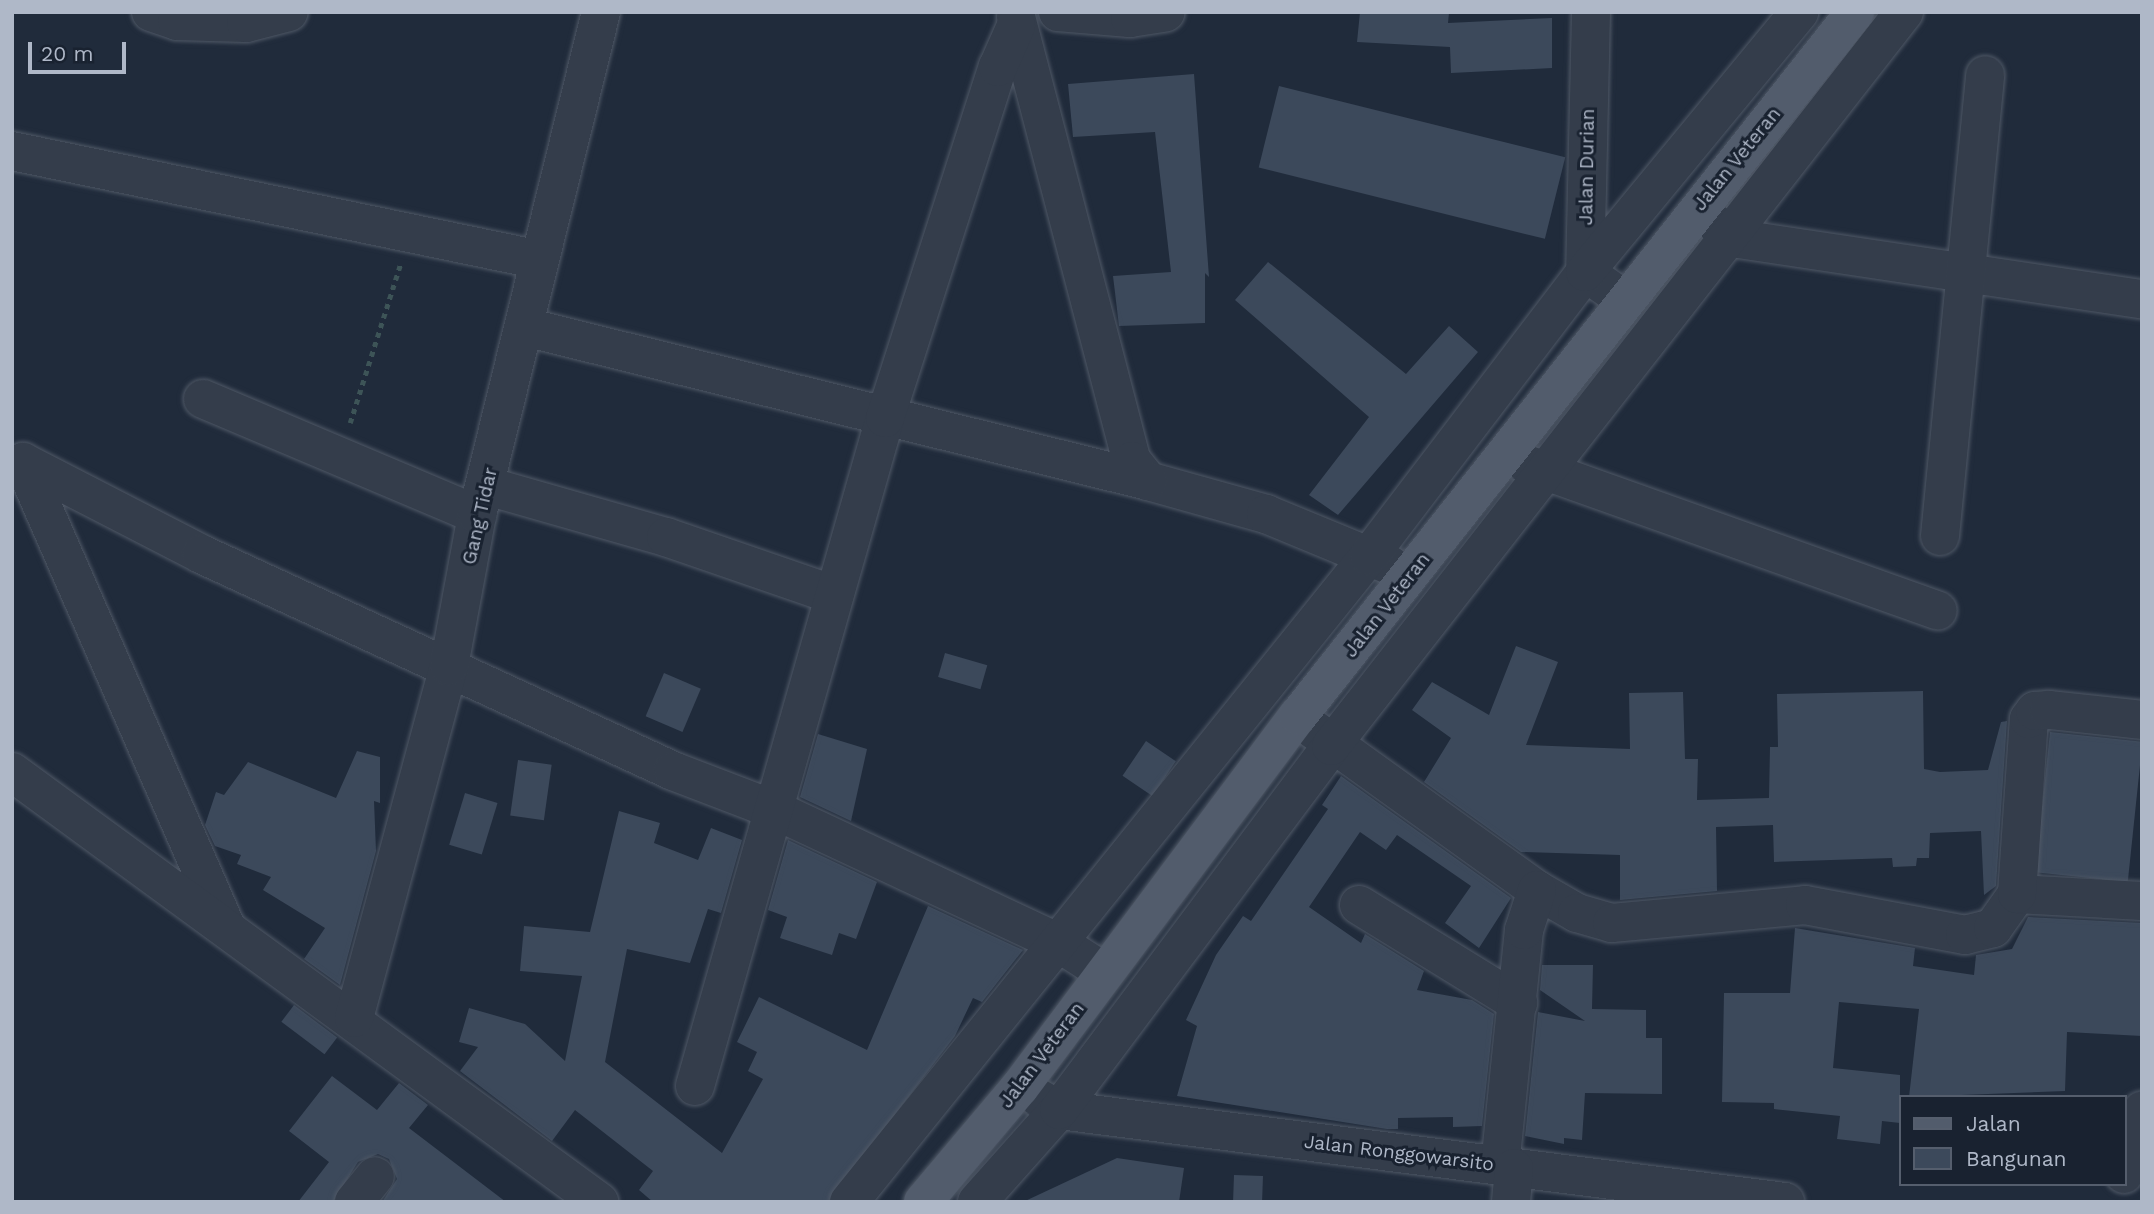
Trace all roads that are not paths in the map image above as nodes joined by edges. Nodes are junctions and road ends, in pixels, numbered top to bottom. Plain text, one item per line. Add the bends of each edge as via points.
1 (151, 12) edge
2 (289, 12) edge
3 (601, 12) edge
4 (1058, 12) edge
5 (1166, 12) edge
6 (1591, 12) edge
7 (1799, 12) edge
8 (1855, 12) edge
9 (1904, 12) edge
10 (1016, 19) edge
11 (1985, 75) dead end
12 (12, 151) edge
13 (1698, 208) junction
14 (1732, 238) junction
15 (540, 260) junction
16 (1585, 272) junction
17 (1968, 278) junction
18 (2142, 299) edge
19 (1625, 300) junction
20 (524, 327) junction
21 (203, 399) dead end
22 (885, 418) junction
23 (1505, 455) junction
24 (1549, 473) junction
25 (1149, 481) junction
26 (482, 501) junction
27 (1940, 536) dead end
28 (1369, 556) junction
29 (1411, 574) junction
30 (834, 595) junction
31 (1938, 611) dead end
32 (449, 666) junction
33 (1298, 716) junction
34 (2142, 720) edge
35 (1331, 746) junction
36 (12, 772) edge
37 (775, 810) junction
38 (1536, 890) junction
39 (2017, 894) junction
40 (2142, 901) edge
41 (1359, 905) dead end
42 (226, 927) junction
43 (1059, 943) junction
44 (1104, 972) junction
45 (1518, 1003) junction
46 (355, 1018) junction
47 (695, 1086) dead end
48 (1020, 1087) junction
49 (1059, 1110) junction
50 (2142, 1111) edge
51 (2126, 1167) edge
52 (1508, 1178) edge
53 (599, 1202) edge
54 (849, 1202) edge
55 (923, 1202) edge
56 (977, 1202) edge
57 (1785, 1202) edge

1 - 2 street via 177,21 246,23
3 - 15 street, Gang Tidar
4 - 5 street via 1130,18
6 - 16 street, Jalan Durian
7 - 16 street
8 - 13 main road, Jalan Veteran
9 - 14 street
10 - 22 street
10 - 25 street via 1114,405 1132,461
11 - 17 street
12 - 15 street
13 - 14 street
13 - 19 main road, Jalan Veteran
14 - 17 street
14 - 24 street
15 - 20 street, Gang Tidar
16 - 19 street
16 - 28 street
17 - 18 street
17 - 27 street
19 - 23 main road, Jalan Veteran
20 - 22 street
20 - 26 street, Gang Tidar
21 - 26 street via 338,457
22 - 25 street
22 - 30 street
23 - 24 street
23 - 29 main road, Jalan Veteran
24 - 31 street
24 - 35 street
25 - 28 street via 1266,514
26 - 30 street via 666,537
26 - 32 street, Gang Tidar
28 - 29 street
28 - 43 street
29 - 33 main road, Jalan Veteran
30 - 37 street
32 - 37 street via 662,766
32 - 42 street via 201,554 23,461
32 - 46 street, Gang Tidar
33 - 35 street
33 - 44 main road, Jalan Veteran
34 - 39 street via 2049,710 2035,711 2029,719
35 - 38 street
35 - 49 street
36 - 42 street
37 - 43 street
37 - 47 street
38 - 39 street via 1577,913 1612,923 1805,905 1965,935 1993,928
38 - 45 street via 1524,930
39 - 40 street
41 - 45 street
42 - 46 street
43 - 44 street
43 - 54 street
44 - 48 main road, Jalan Veteran
45 - 52 street
46 - 53 street
48 - 49 street, Jalan Ronggowarsito
48 - 55 main road, Jalan Veteran
49 - 52 street, Jalan Ronggowarsito
49 - 56 street
50 - 51 street
52 - 57 street, Jalan Ronggowarsito

